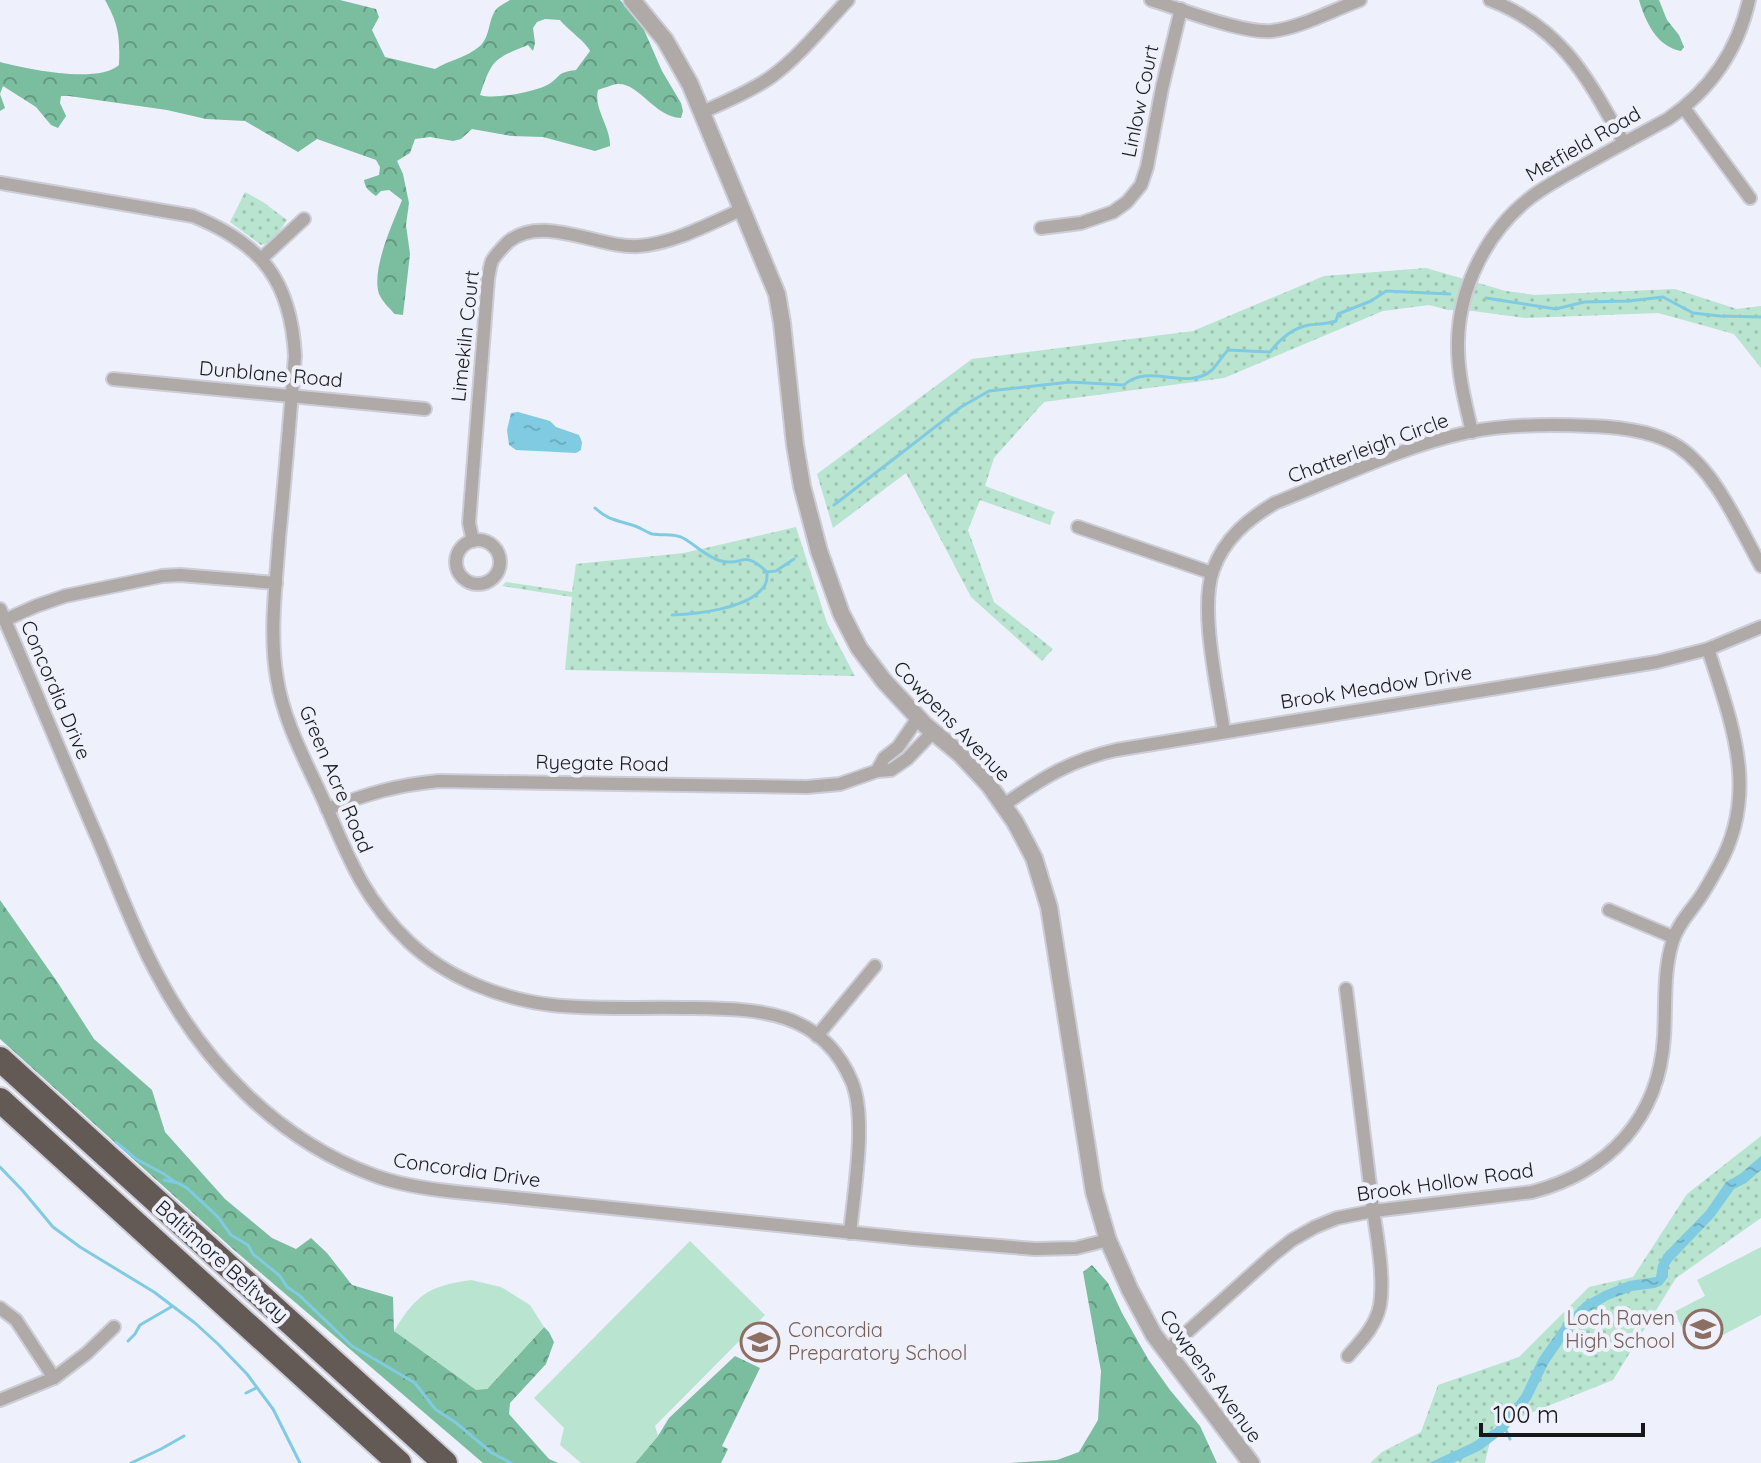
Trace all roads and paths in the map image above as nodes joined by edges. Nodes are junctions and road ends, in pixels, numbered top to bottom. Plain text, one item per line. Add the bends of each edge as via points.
1 (632, 0) edge
2 (848, 0) edge
3 (1151, 0) edge
4 (1360, 0) edge
5 (1490, 0) edge
6 (1749, 0) edge
7 (1181, 9) junction
8 (1684, 108) junction
9 (703, 112) junction
10 (1624, 143) junction
11 (0, 183) edge
12 (1750, 198) dead end
13 (743, 209) junction
14 (304, 219) dead end
15 (1041, 228) dead end
16 (261, 259) junction
17 (113, 379) dead end
18 (292, 396) junction
19 (425, 409) dead end
20 (1472, 432) junction
21 (1078, 527) dead end
22 (473, 541) dead end
23 (1761, 566) edge
24 (1212, 573) junction
25 (276, 583) junction
26 (2, 615) edge
27 (1761, 627) edge
28 (1708, 649) junction
29 (918, 718) junction
30 (933, 732) junction
31 (1224, 732) junction
32 (877, 771) junction
33 (1004, 805) junction
34 (327, 809) junction
35 (1609, 910) dead end
36 (1673, 937) junction
37 (875, 966) dead end
38 (1346, 989) dead end
39 (817, 1036) junction
40 (0, 1059) edge
41 (0, 1100) edge
42 (0, 1118) edge
43 (1373, 1211) junction
44 (850, 1233) junction
45 (1108, 1240) junction
46 (175, 1259) junction
47 (0, 1308) edge
48 (114, 1327) dead end
49 (1165, 1352) junction
50 (1348, 1356) dead end
51 (54, 1378) junction
52 (0, 1400) edge
53 (399, 1463) edge
54 (445, 1463) edge
55 (1251, 1463) edge

1 - 9 street, Cowpens Avenue via 665,40
2 - 9 street via 772,76
3 - 7 street
4 - 7 street via 1268,32
5 - 10 street via 1558,43 1589,81
6 - 8 street, Metfield Road via 1729,55
7 - 15 street, Linlow Court via 1141,185 1113,212
8 - 10 street, Metfield Road
8 - 12 street
9 - 13 street, Cowpens Avenue
10 - 20 street, Metfield Road via 1529,198 1482,254 1467,291 1458,338
11 - 16 street, Green Acre Road via 193,216 236,236
13 - 22 street, Limekiln Court via 652,244 617,245 547,230 515,236 502,248 492,261 487,292 469,523
13 - 29 street, Cowpens Avenue via 780,306 800,476 834,596 869,663
14 - 16 street
16 - 18 street, Green Acre Road via 289,313 295,356
17 - 18 street, Dunblane Road
18 - 19 street, Dunblane Road
18 - 25 street, Green Acre Road
20 - 23 street, Chatterleigh Circle via 1541,424 1606,427 1677,445 1711,478
20 - 24 street, Chatterleigh Circle via 1431,442 1275,503 1240,528
21 - 24 street
24 - 31 street, Chatterleigh Circle via 1208,613
25 - 26 street via 162,576
25 - 34 street, Green Acre Road via 273,655 278,683
26 - 44 street, Concordia Drive via 166,991 225,1072 301,1139 374,1176 424,1188
27 - 28 street, Brook Meadow Drive
28 - 31 street, Brook Meadow Drive via 1657,662
28 - 36 street, Brook Hollow Road via 1737,745 1740,796 1737,820 1719,866
29 - 30 street, Cowpens Avenue
29 - 32 street
30 - 32 street, Ryegate Road via 907,759 891,770
30 - 33 street, Cowpens Avenue via 976,770
31 - 33 street, Brook Meadow Drive via 1092,755 1043,778
32 - 34 street, Ryegate Road via 840,784 807,787 439,781 377,791
33 - 45 street, Cowpens Avenue via 1034,858 1049,907 1094,1192
34 - 39 street, Green Acre Road via 353,869 389,921 411,944 463,979 551,1005 767,1012
35 - 36 street
36 - 43 street, Brook Hollow Road via 1659,1075 1646,1109 1606,1157 1571,1179 1532,1192
37 - 39 street
38 - 43 street
39 - 44 street, Green Acre Road via 843,1064 857,1097
40 - 54 highway, Baltimore Beltway
41 - 46 highway, Baltimore Beltway
42 - 46 highway
43 - 49 street, Brook Hollow Road via 1337,1218 1292,1240
43 - 50 street via 1380,1307 1366,1336
44 - 45 street, Concordia Drive via 1035,1249 1076,1248
45 - 49 street, Cowpens Avenue
46 - 53 highway, Baltimore Beltway
47 - 51 street via 16,1320
48 - 51 street
49 - 55 street, Cowpens Avenue
51 - 52 street

